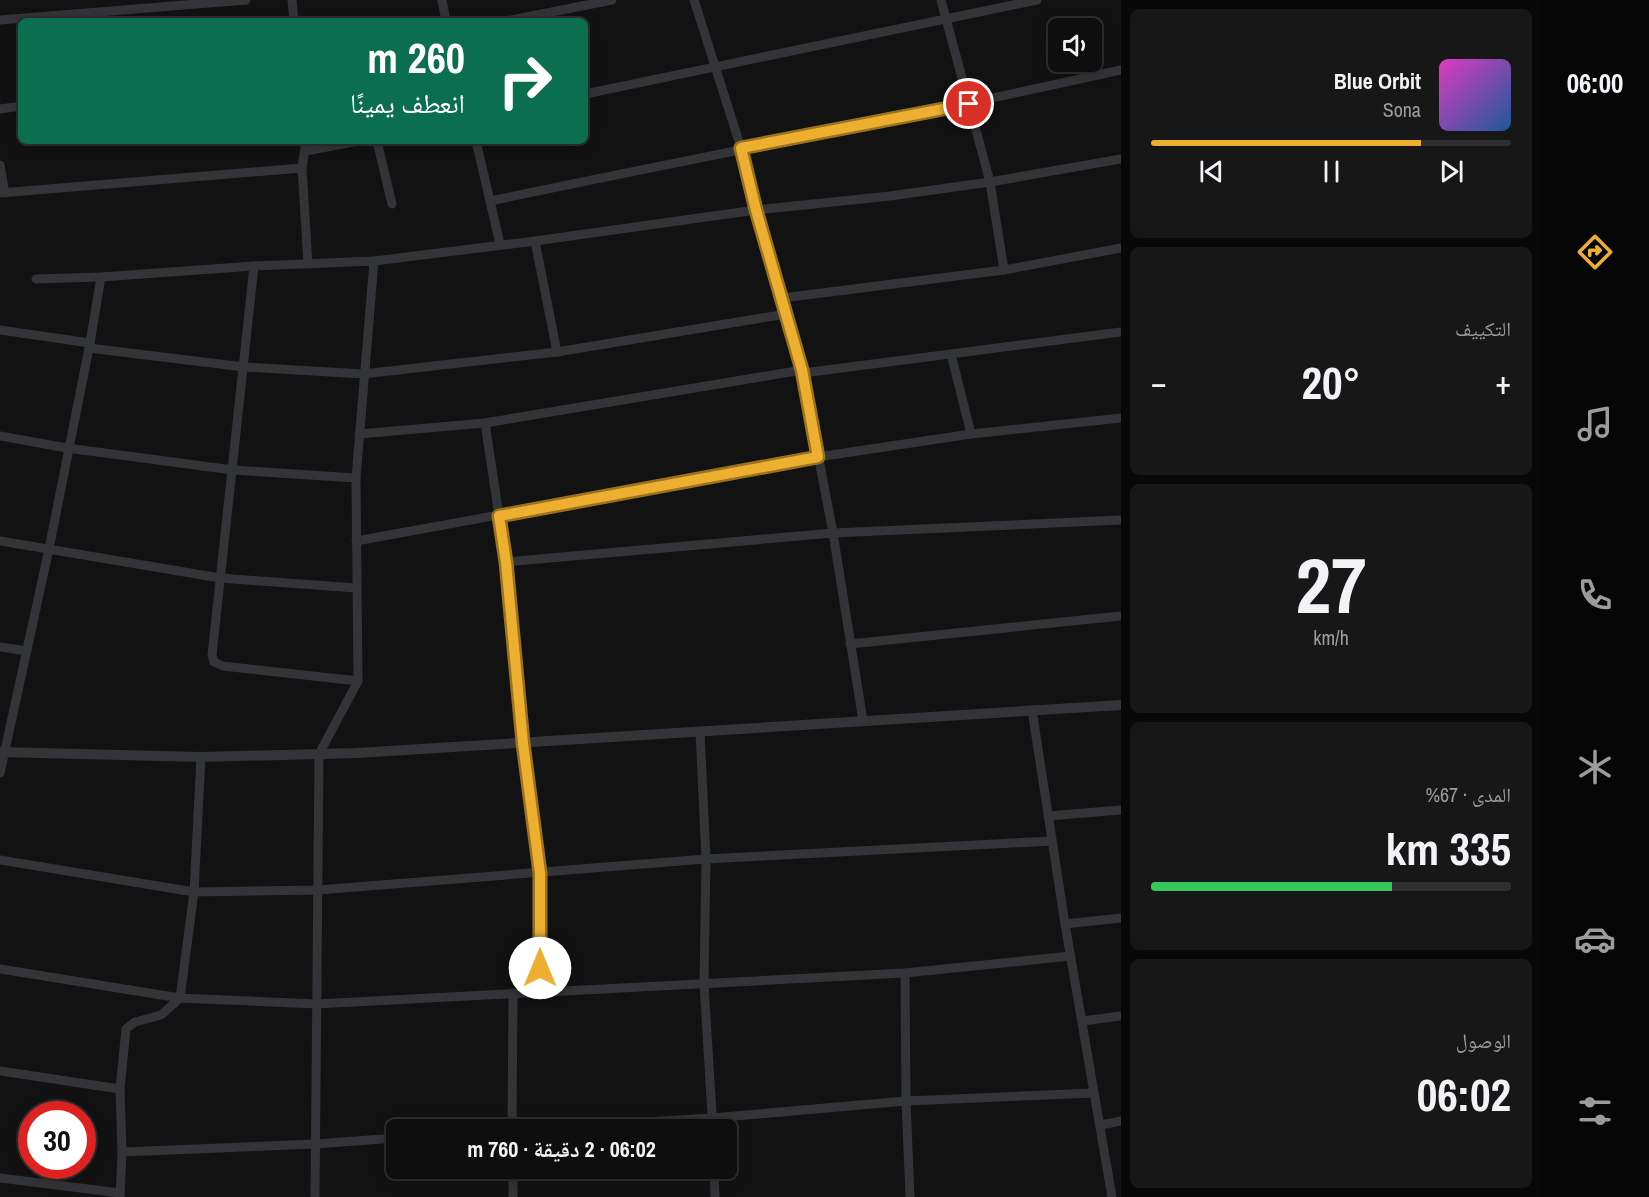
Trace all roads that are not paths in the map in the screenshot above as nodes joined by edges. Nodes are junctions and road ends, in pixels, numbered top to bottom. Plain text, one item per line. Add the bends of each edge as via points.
1 (246, 0) edge
2 (292, 0) edge
3 (442, 0) edge
4 (612, 0) edge
5 (694, 0) edge
6 (941, 0) edge
7 (1037, 0) edge
8 (25, 18) edge
9 (294, 18) edge
10 (445, 18) edge
11 (521, 18) edge
12 (945, 18) junction
13 (18, 19) edge
14 (0, 20) edge
15 (714, 66) junction
16 (1121, 70) edge
17 (588, 93) edge
18 (969, 104) junction
19 (18, 106) edge
20 (0, 109) edge
21 (306, 144) edge
22 (342, 144) edge
23 (378, 144) edge
24 (477, 144) edge
25 (741, 148) junction
26 (306, 151) junction
27 (1121, 159) edge
28 (0, 165) edge
29 (302, 168) junction
30 (990, 183) junction
31 (3, 193) edge
32 (490, 201) junction
33 (392, 204) dead end
34 (756, 210) junction
35 (535, 241) junction
36 (500, 244) junction
37 (1121, 248) edge
38 (374, 261) junction
39 (308, 264) junction
40 (254, 266) junction
41 (1004, 270) junction
42 (101, 277) junction
43 (36, 279) dead end
44 (782, 298) junction
45 (786, 314) junction
46 (0, 330) edge
47 (1121, 332) edge
48 (90, 345) junction
49 (557, 352) junction
50 (951, 354) junction
51 (244, 367) junction
52 (803, 372) junction
53 (363, 375) junction
54 (1121, 418) edge
55 (485, 423) junction
56 (359, 434) junction
57 (971, 434) junction
58 (0, 436) edge
59 (68, 448) junction
60 (818, 457) junction
61 (233, 470) junction
62 (356, 478) junction
63 (499, 516) junction
64 (1121, 520) edge
65 (833, 533) junction
66 (0, 541) edge
67 (356, 541) junction
68 (49, 549) junction
69 (506, 562) junction
70 (220, 578) junction
71 (356, 588) junction
72 (1121, 616) edge
73 (850, 644) junction
74 (0, 647) edge
75 (27, 651) junction
76 (358, 681) junction
77 (1121, 705) edge
78 (1032, 710) junction
79 (863, 721) junction
80 (700, 732) junction
81 (523, 743) junction
82 (2, 752) edge
83 (319, 754) junction
84 (201, 757) junction
85 (0, 773) edge
86 (1121, 810) edge
87 (1048, 816) junction
88 (1052, 841) junction
89 (706, 859) junction
90 (0, 860) edge
91 (540, 873) junction
92 (318, 890) junction
93 (194, 892) junction
94 (1121, 918) edge
95 (1065, 924) junction
96 (1071, 956) junction
97 (0, 969) edge
98 (905, 972) junction
99 (704, 984) junction
100 (541, 991) junction
101 (513, 993) junction
102 (180, 998) junction
103 (316, 1004) junction
104 (1121, 1016) edge
105 (1083, 1021) junction
106 (0, 1071) edge
107 (120, 1089) junction
108 (1093, 1093) junction
109 (906, 1101) junction
110 (712, 1118) junction
111 (513, 1119) edge
112 (695, 1119) edge
113 (1121, 1121) edge
114 (1101, 1125) junction
115 (386, 1139) edge
116 (315, 1144) junction
117 (122, 1152) junction
118 (0, 1178) edge
119 (513, 1179) edge
120 (715, 1179) edge
121 (120, 1195) edge
122 (315, 1197) edge
123 (513, 1197) edge
124 (716, 1197) edge
125 (910, 1197) edge
126 (1112, 1197) edge

1 - 8 street
2 - 9 street
3 - 10 street
4 - 11 street
5 - 15 street
6 - 12 street
7 - 12 street
12 - 15 street
12 - 18 street
13 - 14 street
15 - 17 street
15 - 25 street
16 - 18 street
18 - 25 street
18 - 30 street
19 - 20 street
21 - 26 street
22 - 26 street
23 - 33 street
24 - 32 street
25 - 32 street
25 - 34 street
26 - 29 street
27 - 30 street
28 - 31 street
29 - 31 street
29 - 39 street
30 - 34 street
30 - 41 street
32 - 36 street
34 - 35 street
34 - 44 street
35 - 36 street
35 - 49 street
36 - 38 street
37 - 41 street
38 - 39 street
38 - 53 street
39 - 40 street
40 - 42 street
40 - 51 street
41 - 44 street
42 - 43 street
42 - 48 street
44 - 45 street
45 - 49 street
45 - 52 street
46 - 48 street
47 - 50 street
48 - 51 street
48 - 59 street
49 - 53 street
50 - 52 street
50 - 57 street
51 - 53 street
51 - 61 street
52 - 55 street
52 - 60 street
53 - 56 street
54 - 57 street
55 - 56 street
55 - 63 street
56 - 62 street
57 - 60 street
58 - 59 street
59 - 61 street
59 - 68 street
60 - 63 street
60 - 65 street
61 - 62 street
61 - 70 street
62 - 67 street
63 - 67 street
63 - 69 street
64 - 65 street
65 - 69 street
65 - 73 street
66 - 68 street
67 - 71 street
68 - 70 street
68 - 75 street
69 - 81 street
70 - 71 street
70 - 76 street via 214,662
71 - 76 street
72 - 73 street
73 - 79 street
74 - 75 street
75 - 82 street
76 - 83 street
77 - 78 street
78 - 79 street
78 - 87 street
79 - 80 street
80 - 81 street
80 - 89 street
81 - 83 street
81 - 91 street
82 - 84 street
82 - 85 street
83 - 84 street
83 - 92 street
84 - 93 street
86 - 87 street
87 - 88 street
88 - 89 street
88 - 95 street
89 - 91 street
89 - 99 street
90 - 93 street
91 - 92 street
91 - 100 street
92 - 93 street
92 - 103 street
93 - 102 street
94 - 95 street
95 - 96 street
96 - 98 street
96 - 105 street
97 - 102 street
98 - 99 street
98 - 109 street
99 - 100 street
99 - 110 street
100 - 101 street
101 - 103 street
101 - 111 street
102 - 103 street
102 - 107 street via 161,1015 135,1022 126,1029
103 - 116 street
104 - 105 street
105 - 108 street
106 - 107 street
107 - 117 street
108 - 109 street
108 - 114 street
109 - 110 street
109 - 125 street
110 - 112 street
113 - 114 street
114 - 126 street
115 - 116 street
116 - 117 street
116 - 122 street
117 - 121 street
118 - 121 street
119 - 123 street
120 - 124 street

